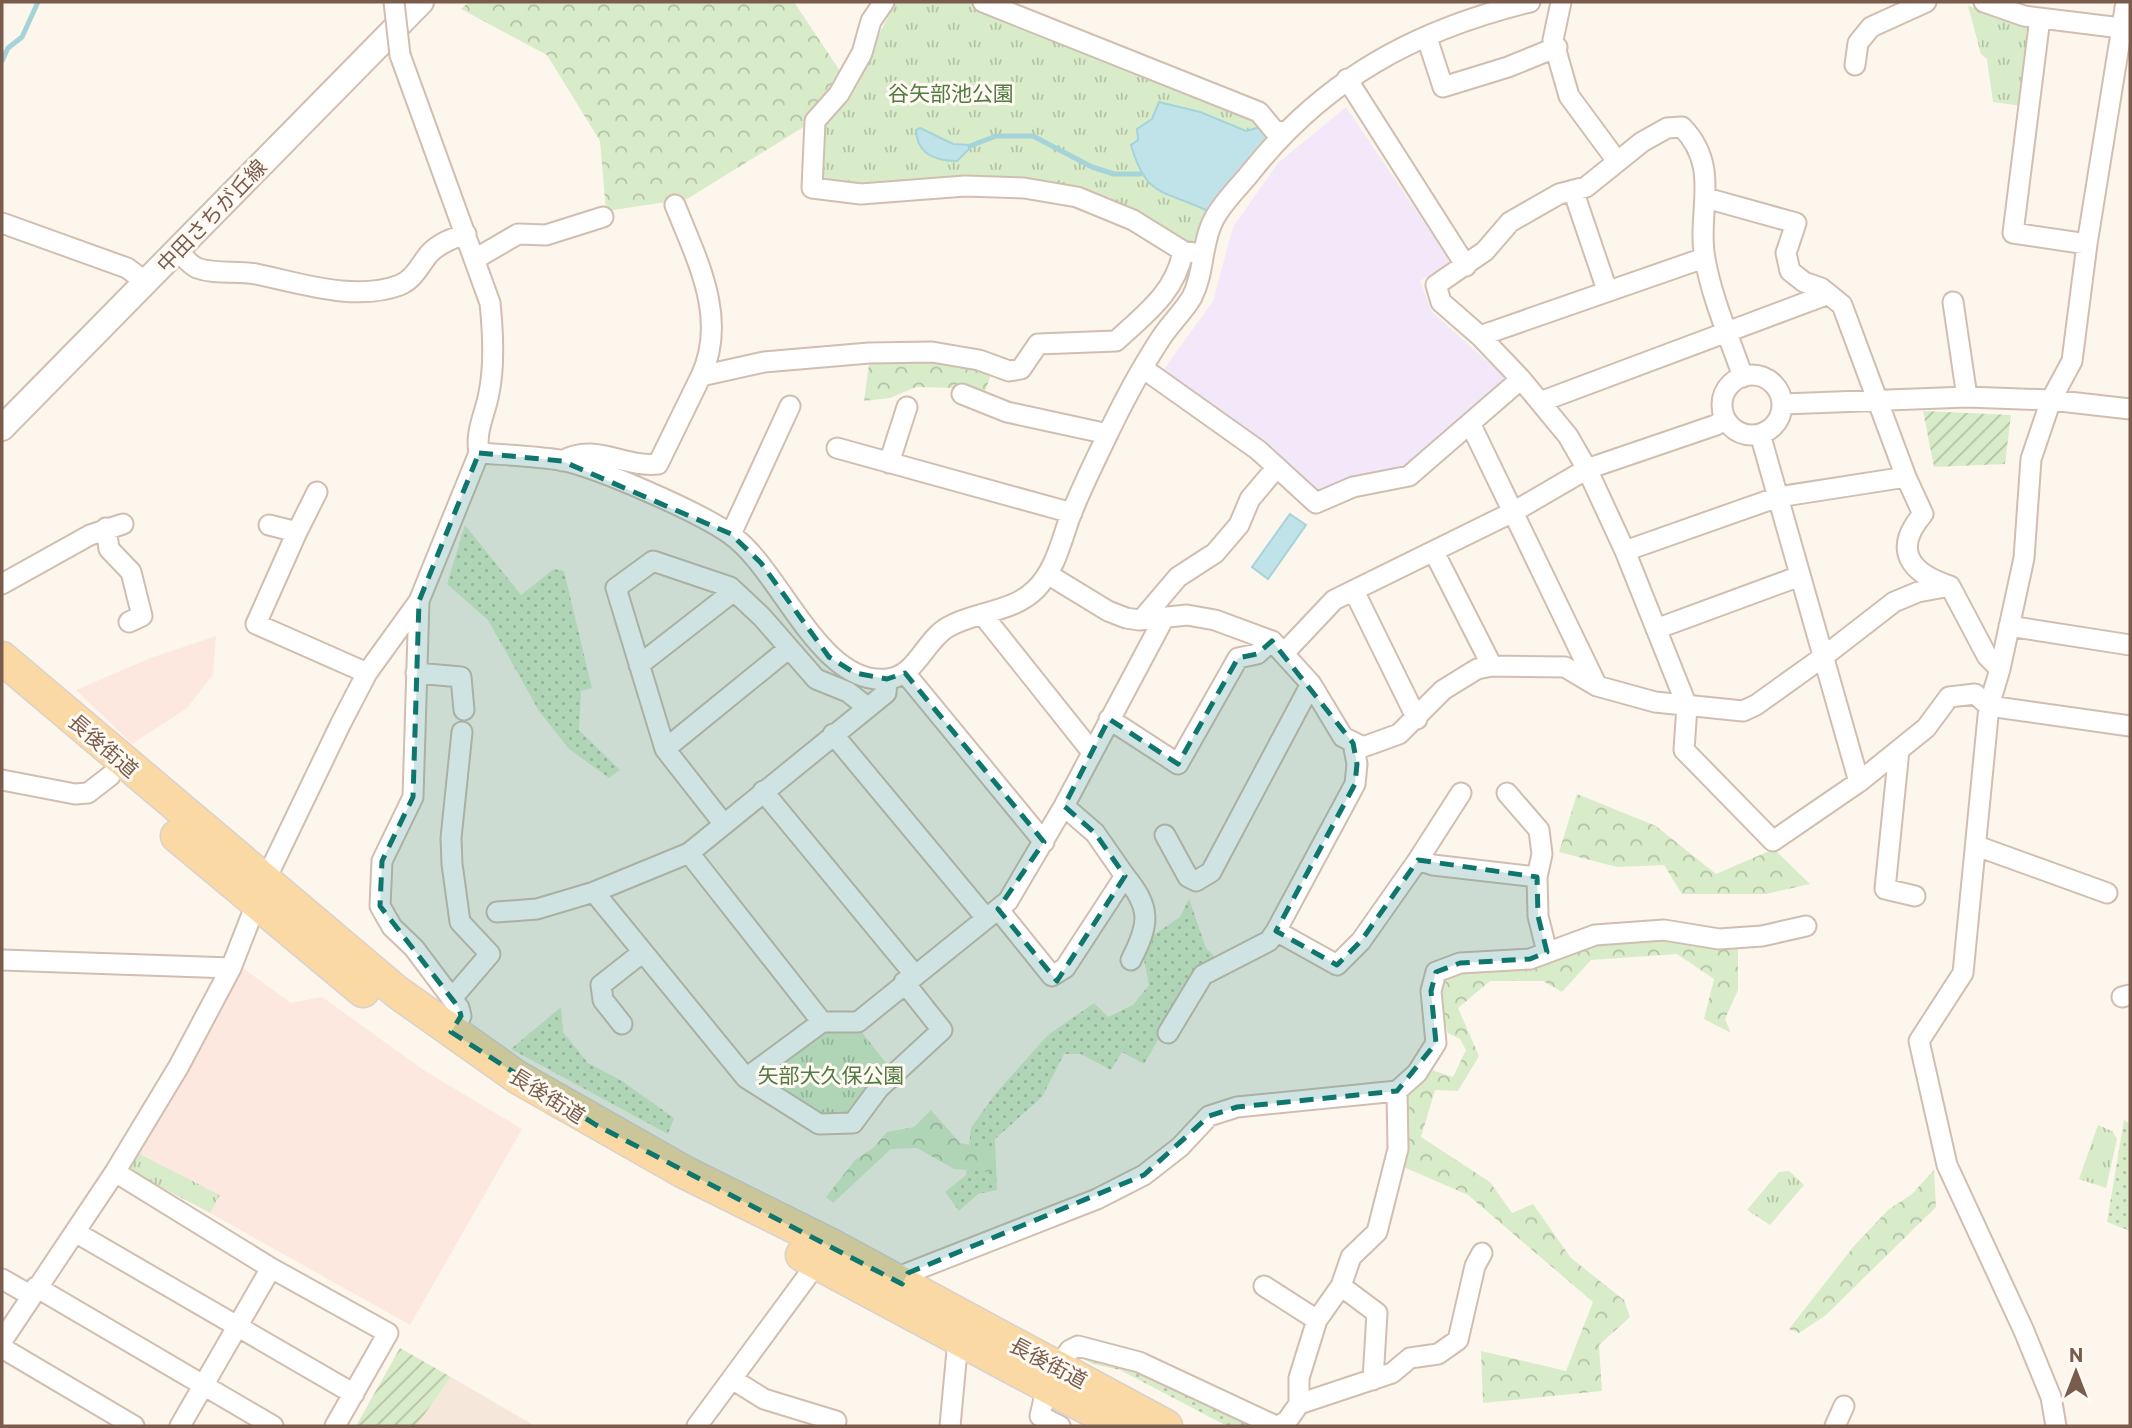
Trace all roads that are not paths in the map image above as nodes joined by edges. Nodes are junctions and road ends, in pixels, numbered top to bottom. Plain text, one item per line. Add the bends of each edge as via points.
1 (394, 2) edge
2 (421, 2) edge
3 (884, 2) edge
4 (983, 2) edge
5 (1530, 2) edge
6 (1561, 2) edge
7 (1926, 2) edge
8 (1984, 2) edge
9 (2126, 2) edge
10 (2040, 18) junction
11 (2126, 24) edge
12 (1427, 38) junction
13 (1557, 47) junction
14 (1855, 65) dead end
15 (1347, 79) junction
16 (1283, 133) junction
17 (1617, 161) junction
18 (1573, 190) junction
19 (1706, 198) junction
20 (676, 205) dead end
21 (603, 218) dead end
22 (2, 223) edge
23 (466, 234) junction
24 (2087, 244) junction
25 (177, 250) junction
26 (1183, 251) junction
27 (1203, 254) junction
28 (1704, 258) junction
29 (475, 259) junction
30 (1466, 266) junction
31 (146, 282) junction
32 (1607, 290) junction
33 (1826, 295) junction
34 (1953, 302) dead end
35 (1727, 332) junction
36 (1480, 336) junction
37 (1144, 369) junction
38 (701, 376) junction
39 (1743, 377) junction
40 (1521, 379) junction
41 (962, 394) dead end
42 (1967, 397) junction
43 (1877, 400) junction
44 (2051, 400) junction
45 (1540, 402) junction
46 (1783, 404) junction
47 (790, 406) dead end
48 (907, 407) dead end
49 (2130, 409) edge
50 (1725, 419) junction
51 (1470, 423) junction
52 (2, 428) edge
53 (1108, 434) junction
54 (1760, 434) junction
55 (838, 448) dead end
56 (479, 453) junction
57 (562, 461) junction
58 (889, 463) junction
59 (1277, 467) junction
60 (1587, 469) junction
61 (1906, 477) junction
62 (317, 492) dead end
63 (1778, 497) junction
64 (1515, 511) junction
65 (1072, 513) junction
66 (269, 525) dead end
67 (297, 532) junction
68 (731, 534) junction
69 (1625, 551) junction
70 (1434, 552) junction
71 (1049, 575) junction
72 (1800, 576) junction
73 (2, 584) edge
74 (1950, 586) junction
75 (734, 591) junction
76 (1354, 591) junction
77 (419, 601) junction
78 (982, 614) junction
79 (1144, 617) junction
80 (1164, 618) junction
81 (130, 622) dead end
82 (2009, 626) junction
83 (1656, 629) junction
84 (2130, 645) edge
85 (1278, 646) junction
86 (788, 649) junction
87 (1823, 657) junction
88 (2, 658) edge
89 (639, 665) junction
90 (1492, 666) junction
91 (2000, 669) junction
92 (367, 673) junction
93 (416, 673) junction
94 (896, 676) junction
95 (2, 683) edge
96 (1311, 684) junction
97 (1597, 687) junction
98 (1687, 706) junction
99 (1989, 706) junction
100 (867, 707) junction
101 (464, 710) dead end
102 (1109, 719) junction
103 (1417, 719) junction
104 (2130, 726) edge
105 (462, 732) dead end
106 (833, 734) junction
107 (1353, 743) junction
108 (665, 749) junction
109 (1899, 750) junction
110 (1092, 752) junction
111 (110, 776) junction
112 (2, 780) edge
113 (1859, 782) junction
114 (763, 791) junction
115 (1461, 793) dead end
116 (1507, 793) dead end
117 (1064, 806) junction
118 (723, 823) junction
119 (1165, 835) dead end
120 (1044, 842) junction
121 (1977, 846) junction
122 (689, 853) junction
123 (1418, 860) junction
124 (1125, 876) junction
125 (1537, 877) junction
126 (261, 892) junction
127 (594, 892) junction
128 (2107, 893) dead end
129 (1915, 895) dead end
130 (497, 912) dead end
131 (992, 914) junction
132 (1805, 926) dead end
133 (1276, 931) junction
134 (643, 952) junction
135 (1547, 952) junction
136 (2, 960) edge
137 (1131, 960) dead end
138 (231, 968) junction
139 (909, 978) junction
140 (453, 997) junction
141 (822, 1022) junction
142 (622, 1024) dead end
143 (451, 1032) junction
144 (1168, 1033) dead end
145 (746, 1079) junction
146 (1397, 1091) junction
147 (115, 1172) junction
148 (75, 1232) junction
149 (1482, 1253) dead end
150 (823, 1254) junction
151 (271, 1268) junction
152 (2, 1279) edge
153 (902, 1284) junction
154 (1264, 1286) dead end
155 (1341, 1286) junction
156 (33, 1291) junction
157 (1317, 1320) junction
158 (238, 1326) junction
159 (963, 1330) junction
160 (2, 1341) edge
161 (2, 1348) edge
162 (1052, 1376) junction
163 (732, 1379) junction
164 (1373, 1380) junction
165 (204, 1385) junction
166 (354, 1394) junction
167 (1299, 1404) junction
168 (1844, 1406) dead end
169 (836, 1421) dead end
170 (134, 1426) edge
171 (180, 1426) edge
172 (273, 1426) edge
173 (335, 1426) edge
174 (697, 1426) edge
175 (950, 1426) edge
176 (1060, 1426) edge
177 (1121, 1426) edge
178 (1166, 1426) edge
179 (1277, 1426) edge
180 (1835, 1426) edge
181 (2056, 1426) edge

1 - 23 street, bridge via 400,55
2 - 25 street, 中田さちが丘線
3 - 26 street via 849,77 815,121 812,188 861,194 965,186 1024,188 1077,197 1133,220
4 - 16 street via 1259,112 1273,129
5 - 12 street
6 - 13 street via 1553,40
7 - 14 street via 1871,27 1858,43
8 - 10 street
9 - 11 street
10 - 11 street via 2113,27
10 - 24 street via 2013,233
11 - 24 street
12 - 13 street via 1443,87
12 - 15 street
13 - 17 street via 1569,96
15 - 16 street
15 - 30 street
16 - 27 street via 1214,219
17 - 18 street via 1586,187
17 - 19 street via 1667,128 1682,127 1695,139
18 - 30 street via 1510,222
18 - 32 street
19 - 28 street
19 - 33 street via 1796,223 1787,253 1790,271
20 - 38 street via 711,301 710,355
21 - 29 street via 546,235 518,234
22 - 31 street via 127,268
23 - 25 street via 431,252 412,277 399,285 355,291 208,270 195,267
23 - 29 street
24 - 44 street via 2071,361
25 - 31 street, 中田さちが丘線
26 - 27 street
26 - 38 street via 1169,291 1116,341 1038,344 1021,369 1009,371 932,352 869,353 764,362
27 - 37 street via 1200,281
28 - 32 street
28 - 35 street
29 - 56 street via 490,303 493,331 489,392 476,437
30 - 36 street via 1436,285 1441,302
31 - 52 street, 中田さちが丘線
32 - 36 street
33 - 35 street
33 - 43 street via 1842,305
34 - 42 street
35 - 39 street
35 - 45 street
36 - 40 street
37 - 53 street
37 - 59 street
38 - 57 street via 658,464 593,452 576,453
39 - 46 street via 1770,380
39 - 50 street via 1727,389 1722,409
40 - 45 street
40 - 51 street
41 - 53 street via 1007,412
42 - 43 street
42 - 44 street
43 - 46 street
43 - 61 street
44 - 49 street
44 - 82 street via 2031,459 2024,558
45 - 60 street
46 - 54 street via 1777,423
47 - 68 street
48 - 58 street
50 - 54 street via 1740,433
50 - 60 street
51 - 59 street via 1409,476 1353,487 1316,503
51 - 64 street
53 - 65 street
54 - 63 street
55 - 58 street
56 - 57 street
56 - 77 street
57 - 68 street via 610,477
58 - 65 street
59 - 79 street via 1215,553 1178,577
60 - 64 street
60 - 69 street
61 - 63 street
61 - 74 street via 1923,514 1907,540 1908,555 1918,572
62 - 67 street
63 - 69 street
63 - 72 street
64 - 70 street
64 - 97 street
65 - 71 street
66 - 67 street
67 - 92 street via 256,624
68 - 94 street via 761,563 829,657 855,673
69 - 83 street
70 - 76 street
70 - 90 street
71 - 78 street via 1013,606
71 - 79 street via 1108,611 1126,618
72 - 83 street
72 - 87 street
73 - 81 street via 115,526 109,549 131,572 142,617
74 - 87 street via 1894,602
74 - 91 street via 1987,656
75 - 86 street
75 - 89 street
75 - 89 street via 653,561 616,588
76 - 85 street via 1334,600
76 - 103 street
77 - 92 street
77 - 93 street
78 - 94 street via 947,627
78 - 110 street
79 - 80 street
80 - 85 street via 1187,615 1215,620
80 - 102 street
82 - 84 street
82 - 91 street
83 - 98 street
85 - 96 street
85 - 102 street via 1238,658 1178,764
86 - 100 street via 816,679 848,692
86 - 108 street
87 - 98 street via 1743,711
87 - 113 street
88 - 126 main road, 長後街道
89 - 108 street
90 - 97 street via 1565,667
90 - 103 street via 1477,669 1443,690
91 - 99 street
92 - 126 street
93 - 101 street via 461,677
93 - 140 street via 413,797 383,861 380,906 392,927
94 - 100 street via 886,693
94 - 120 street
95 - 111 main road, 長後街道
96 - 107 street via 1343,737
96 - 119 street via 1211,872 1196,881 1188,877
97 - 98 street
98 - 113 street via 1684,750 1773,841
99 - 104 street
99 - 109 street via 1975,694 1949,697 1926,728
99 - 121 street
100 - 106 street
102 - 110 street
103 - 107 street via 1399,734 1363,747
105 - 140 street via 452,864 460,922 490,954
106 - 114 street
106 - 131 street
107 - 133 street via 1355,783
108 - 118 street
109 - 113 street
109 - 129 street via 1885,889
110 - 117 street
111 - 112 street via 88,793 75,794
111 - 126 main road, 長後街道
114 - 118 street
114 - 139 street
115 - 123 street
116 - 125 street via 1539,830 1542,854
117 - 120 street
117 - 124 street via 1095,833
118 - 122 street
120 - 131 street via 1008,901
121 - 128 street
121 - 181 street via 1963,973 1919,1041 1947,1166 2024,1331 2051,1397
122 - 127 street
122 - 141 street
123 - 125 street
123 - 133 street via 1361,941 1337,965
124 - 131 street via 1065,968 1052,975
124 - 137 street via 1146,908 1142,938
125 - 135 street via 1538,916
126 - 138 street
126 - 143 main road, 長後街道
126 - 150 main road, 長後街道 via 398,1020 509,1097 614,1158
127 - 130 street via 537,909
127 - 134 street
131 - 139 street
132 - 135 street via 1719,939 1641,929 1595,935
133 - 144 street via 1269,941 1203,975
134 - 142 street via 601,985 603,1000
134 - 145 street
135 - 146 street via 1530,959 1460,963 1436,972 1431,991 1436,1044 1418,1073
136 - 138 street
138 - 147 street
139 - 141 street via 858,1022
139 - 145 street via 942,1030 879,1088 853,1123 819,1124
140 - 143 street via 461,1016
141 - 145 street
143 - 150 main road, 長後街道 via 596,1125
146 - 153 street via 1237,1107 1209,1116 1144,1175 1097,1199 908,1273
146 - 155 street via 1398,1149 1377,1232 1351,1257
147 - 148 street
147 - 151 street
148 - 156 street
148 - 158 street
149 - 164 street via 1458,1340 1438,1354 1410,1358 1392,1373
150 - 153 main road, 長後街道
150 - 159 main road, 長後街道
150 - 163 street
151 - 158 street
151 - 166 street via 388,1333
152 - 156 street
153 - 159 main road, 長後街道
154 - 157 street
155 - 157 street
155 - 164 street via 1377,1313
156 - 160 street
156 - 165 street
157 - 167 street via 1298,1378
158 - 165 street
158 - 166 street
159 - 162 main road, 長後街道
159 - 175 street
161 - 170 street
162 - 176 street via 1040,1416
162 - 177 main road, 長後街道
162 - 178 main road, 長後街道
162 - 179 street via 1078,1346 1139,1362
163 - 169 street via 764,1399
163 - 174 street
164 - 167 street
165 - 171 street
165 - 172 street
166 - 173 street
167 - 179 street via 1287,1421
168 - 180 street

